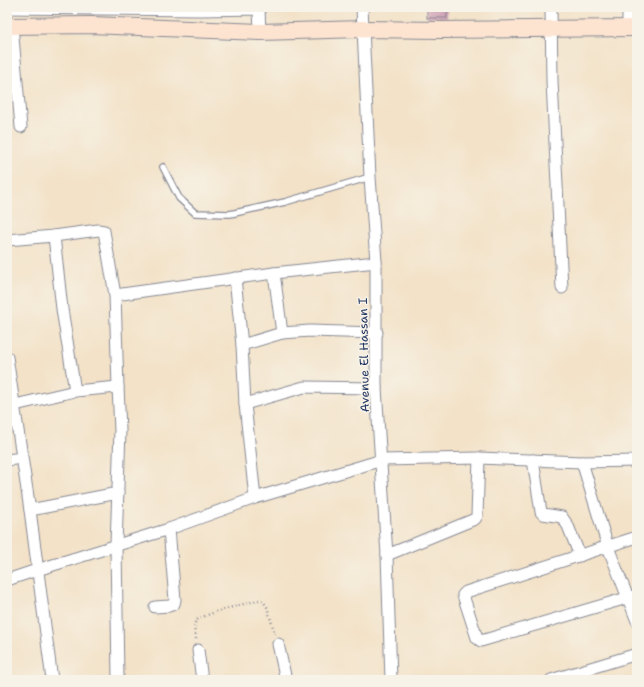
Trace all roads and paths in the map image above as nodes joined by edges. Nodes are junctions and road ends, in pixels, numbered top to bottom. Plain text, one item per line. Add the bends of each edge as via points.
1 (362, 7) edge
2 (551, 7) edge
3 (628, 7) edge
4 (9, 8) edge
5 (259, 8) edge
6 (201, 9) edge
7 (88, 14) edge
8 (10, 26) edge
9 (633, 28) edge
10 (199, 29) junction
11 (362, 29) junction
12 (552, 29) junction
13 (260, 32) junction
14 (21, 127) dead end
15 (163, 167) dead end
16 (370, 177) junction
17 (54, 236) junction
18 (7, 240) edge
19 (376, 262) junction
20 (274, 273) junction
21 (235, 278) junction
22 (562, 288) dead end
23 (115, 295) junction
24 (377, 332) junction
25 (282, 333) junction
26 (242, 345) junction
27 (7, 357) edge
28 (118, 387) junction
29 (376, 388) junction
30 (75, 391) junction
31 (245, 404) junction
32 (15, 405) junction
33 (22, 458) junction
34 (479, 458) junction
35 (7, 460) edge
36 (382, 460) junction
37 (534, 460) junction
38 (582, 462) junction
39 (637, 462) edge
40 (118, 493) junction
41 (255, 498) junction
42 (30, 510) junction
43 (168, 529) junction
44 (637, 538) edge
45 (116, 545) junction
46 (608, 547) junction
47 (387, 555) junction
48 (580, 556) junction
49 (37, 570) junction
50 (7, 580) edge
51 (632, 596) edge
52 (155, 607) dead end
53 (637, 621) edge
54 (278, 644) joint
55 (198, 650) joint
56 (637, 654) edge
57 (52, 680) edge
58 (118, 680) edge
59 (202, 680) edge
60 (286, 680) edge
61 (391, 680) edge
62 (551, 680) edge

1 - 11 street, Avenue El Hassan I
2 - 12 street
3 - 9 street
4 - 7 street
5 - 6 street
5 - 13 street
6 - 7 street
6 - 10 street
7 - 8 main road
7 - 10 main road
8 - 14 street
9 - 12 main road
10 - 13 main road
11 - 12 main road
11 - 13 main road
11 - 16 street, Avenue El Hassan I
12 - 22 street via 552,82
15 - 16 lane via 179,198 195,214 230,214 285,202
16 - 19 street, Avenue El Hassan I
17 - 18 street
17 - 23 street via 104,231
17 - 30 street
19 - 20 street
19 - 24 street, Avenue El Hassan I
20 - 21 street
20 - 25 street
21 - 23 street
21 - 26 street
23 - 28 street
24 - 25 street
24 - 29 street, Avenue El Hassan I
25 - 26 street
26 - 31 street
27 - 32 street
28 - 30 street
28 - 40 street
29 - 31 street via 304,387
29 - 36 street, Avenue El Hassan I
30 - 32 street
31 - 41 street
32 - 33 street
33 - 35 street
33 - 42 street
34 - 36 street
34 - 37 street
34 - 47 street via 475,519
36 - 41 street
36 - 47 street, Avenue El Hassan I
37 - 38 street
37 - 48 street via 541,512 562,517
38 - 39 street
38 - 46 street
40 - 42 street
40 - 45 street
41 - 43 street
42 - 49 street
43 - 45 street
43 - 52 street via 175,600 174,604 169,606
44 - 46 street
45 - 49 street
45 - 58 street
46 - 48 street
46 - 51 street
47 - 61 street, Avenue El Hassan I
48 - 51 street via 464,593 463,597 477,638 483,641
49 - 50 street
49 - 57 street
51 - 53 street
54 - 55 path via 267,607 259,600 198,619 195,622
54 - 60 street
55 - 59 street
56 - 62 street

